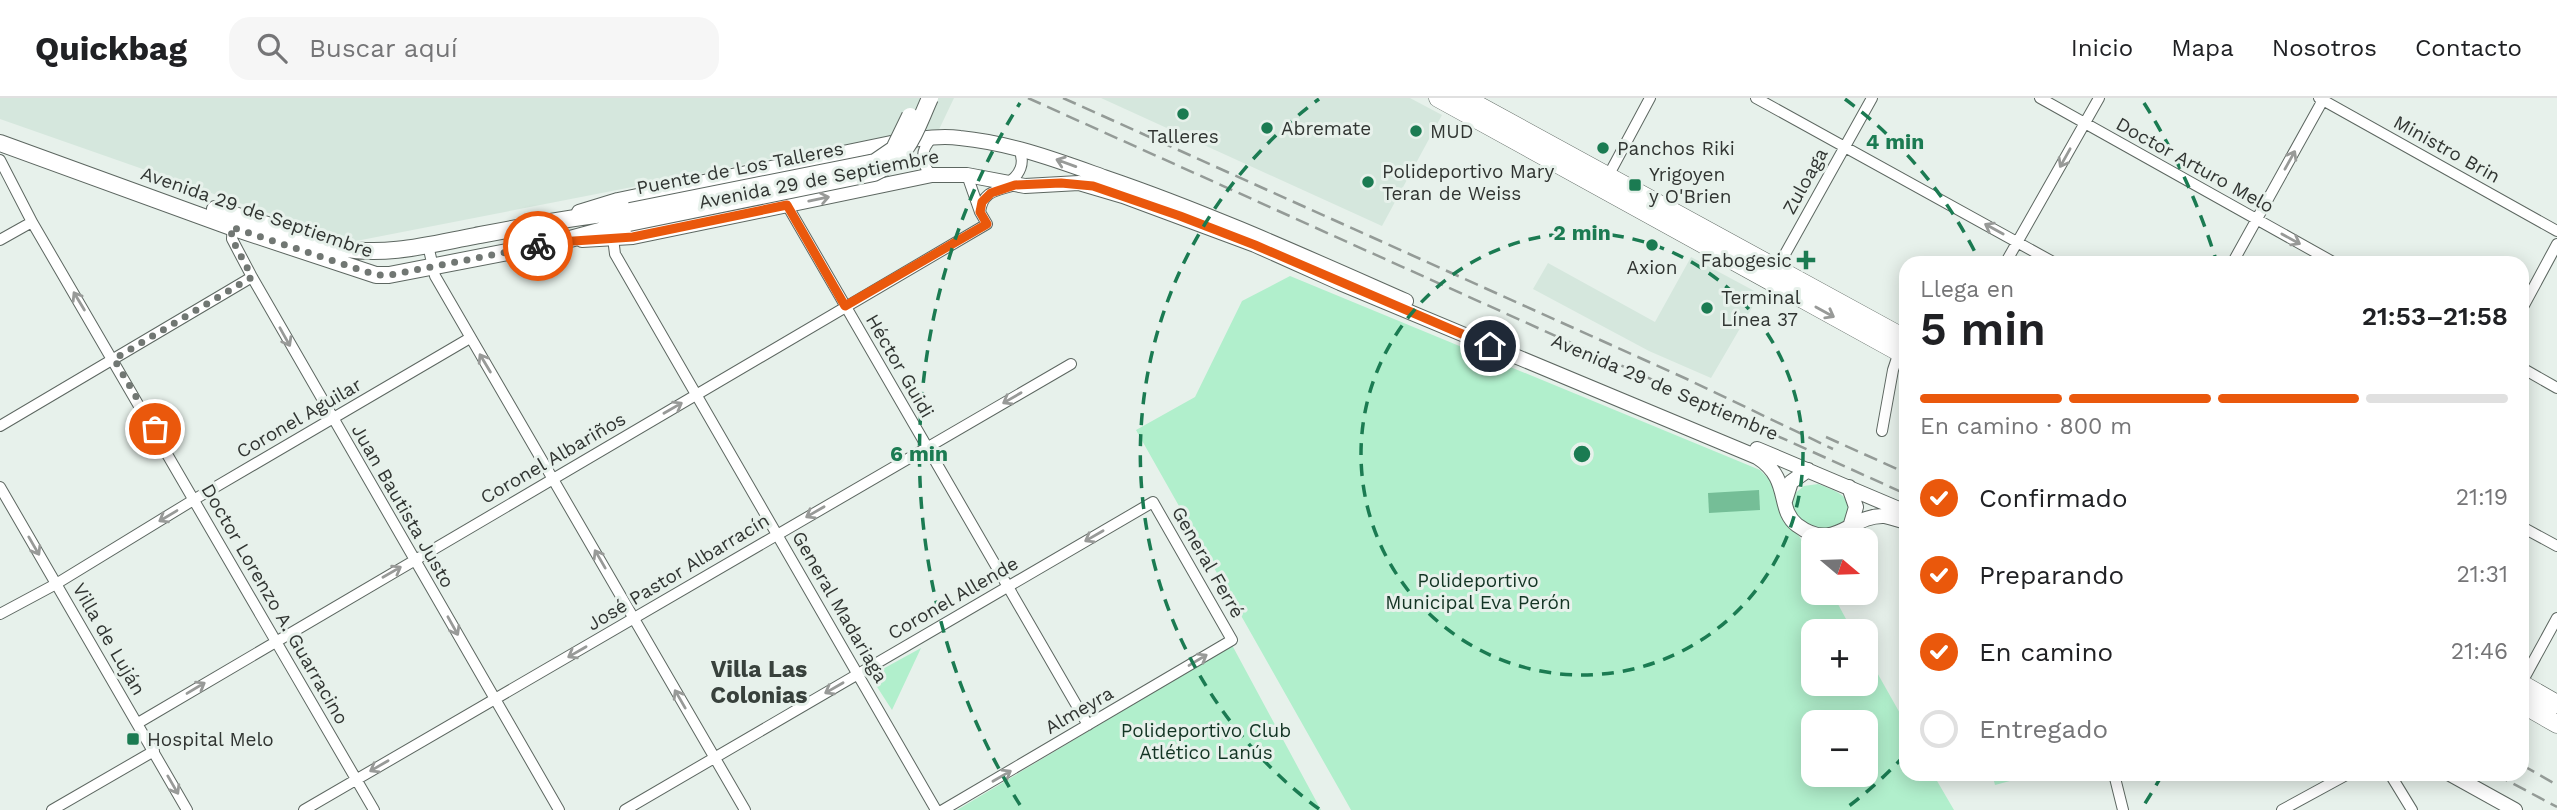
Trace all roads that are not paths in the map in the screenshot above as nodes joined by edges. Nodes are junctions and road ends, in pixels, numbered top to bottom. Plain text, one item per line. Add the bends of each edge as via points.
1 (918, 98) edge
2 (930, 98) edge
3 (1438, 98) edge
4 (1465, 98) edge
5 (1650, 98) edge
6 (1756, 98) edge
7 (1872, 98) edge
8 (2039, 98) edge
9 (2099, 98) edge
10 (2322, 99) edge
11 (2085, 123) junction
12 (0, 132) edge
13 (932, 138) junction
14 (0, 143) edge
15 (1844, 146) junction
16 (1018, 147) junction
17 (0, 160) edge
18 (967, 175) junction
19 (932, 176) junction
20 (1604, 183) junction
21 (1010, 184) junction
22 (787, 205) junction
23 (980, 212) junction
24 (629, 217) junction
25 (2257, 220) junction
26 (233, 221) junction
27 (32, 222) junction
28 (534, 225) junction
29 (2557, 231) edge
30 (613, 238) junction
31 (0, 240) edge
32 (559, 242) junction
33 (2017, 242) junction
34 (2557, 244) edge
35 (428, 245) junction
36 (2010, 256) edge
37 (2042, 256) edge
38 (2236, 256) edge
39 (2322, 256) edge
40 (433, 267) junction
41 (1773, 275) junction
42 (252, 277) junction
43 (2529, 296) edge
44 (845, 306) junction
45 (470, 338) junction
46 (1899, 346) edge
47 (114, 359) junction
48 (1899, 359) edge
49 (1071, 364) dead end
50 (2529, 372) edge
51 (2557, 388) edge
52 (697, 394) junction
53 (332, 419) junction
54 (0, 426) edge
55 (1882, 431) dead end
56 (927, 447) junction
57 (1808, 470) junction
58 (553, 477) junction
59 (0, 486) edge
60 (1849, 487) junction
61 (195, 499) junction
62 (1153, 502) joint
63 (1785, 502) junction
64 (1899, 509) edge
65 (1899, 520) edge
66 (1850, 527) junction
67 (2529, 531) edge
68 (778, 533) junction
69 (2557, 546) edge
70 (415, 559) junction
71 (56, 584) junction
72 (1008, 587) junction
73 (0, 614) edge
74 (634, 618) junction
75 (2557, 618) edge
76 (1232, 639) joint
77 (275, 641) junction
78 (2529, 670) edge
79 (858, 674) junction
80 (2529, 687) edge
81 (494, 701) junction
82 (2557, 704) edge
83 (2529, 708) edge
84 (138, 723) junction
85 (2557, 724) edge
86 (1088, 725) junction
87 (153, 751) junction
88 (714, 758) junction
89 (355, 779) junction
90 (2116, 781) edge
91 (2335, 781) edge
92 (2394, 781) edge
93 (2463, 781) edge
94 (52, 810) edge
95 (187, 810) edge
96 (304, 810) edge
97 (374, 810) edge
98 (559, 810) edge
99 (625, 810) edge
100 (745, 810) edge
101 (936, 810) edge
102 (943, 810) edge
103 (2123, 810) edge
104 (2282, 810) edge
105 (2412, 810) edge
106 (2515, 810) edge

1 - 24 main road, Puente de Los Talleres, bridge via 894,149 875,162
2 - 24 main road, Puente de Los Talleres, bridge via 907,150 874,173
3 - 20 main road
4 - 20 main road
5 - 20 street
6 - 15 street
7 - 15 street, Zuloaga
8 - 11 street, Doctor Arturo Melo
9 - 11 street
25 -> 10 street
10 - 29 street, Ministro Brin
11 - 25 street, Doctor Arturo Melo
11 -> 33 street
12 - 26 main road, Avenida 29 de Septiembre
13 - 16 street, Avenida 29 de Septiembre
13 - 19 street via 922,154
13 - 28 street, Avenida 29 de Septiembre via 618,201
14 - 26 main road, Avenida 29 de Septiembre
33 -> 15 street
15 - 41 street, Zuloaga
16 - 21 street via 1021,165
57 -> 16 street, Avenida 29 de Septiembre via 1165,197
17 - 27 street, Doctor Lorenzo A. Guarracino
18 - 19 street, Avenida 29 de Septiembre
18 - 21 street, Avenida 29 de Septiembre
18 - 23 street
22 -> 19 street, Avenida 29 de Septiembre
20 - 41 main road
21 - 23 street via 987,195
21 - 63 street, Avenida 29 de Septiembre via 1093,186 1255,245 1757,457 1779,478
22 - 30 street, Avenida 29 de Septiembre
22 - 44 street, Héctor Guidi
23 - 44 street, Coronel Albariños via 987,224
24 - 28 main road, Puente de Los Talleres
24 - 32 main road, Puente de Los Talleres
25 - 38 street
25 -> 39 street, Doctor Arturo Melo
26 - 35 main road, Avenida 29 de Septiembre via 352,250
26 - 40 main road, Avenida 29 de Septiembre via 376,275
26 - 42 street, Juan Bautista Justo via 232,239
27 - 31 street
47 -> 27 street, Doctor Lorenzo A. Guarracino
28 - 35 main road, Avenida 29 de Septiembre
30 - 32 street, Avenida 29 de Septiembre
30 - 52 street, General Madariaga via 615,254
32 - 40 main road, Avenida 29 de Septiembre
33 - 36 street
33 - 37 street
34 - 43 street
35 - 40 street
40 - 45 street
41 - 46 main road
42 - 47 street
42 -> 53 street, Juan Bautista Justo
44 - 52 street, Coronel Albariños
44 - 56 street, Héctor Guidi
45 - 53 street, Coronel Aguilar
58 -> 45 street
47 - 54 street
47 - 61 street, Doctor Lorenzo A. Guarracino
48 - 55 street
49 -> 56 street, José Pastor Albarracín
50 - 51 street
58 -> 52 street, Coronel Albariños
52 - 68 street, General Madariaga
53 - 61 street, Coronel Aguilar
53 - 70 street, Juan Bautista Justo
56 -> 68 street, José Pastor Albarracín
56 - 72 street, Héctor Guidi
57 - 60 street, Avenida 29 de Septiembre
57 - 63 street via 1791,482
58 - 70 street, Coronel Albariños
74 -> 58 street
59 -> 71 street, Villa de Luján
60 - 64 street, Avenida 29 de Septiembre
60 - 66 street via 1856,507
61 -> 71 street, Coronel Aguilar
61 - 77 street, Doctor Lorenzo A. Guarracino
62 -> 72 street, Coronel Allende
62 - 76 street, General Ferré
63 - 66 street, Avenida 29 de Septiembre via 1796,524 1824,537
65 - 66 street, Avenida 29 de Septiembre via 1876,517
67 - 69 street
68 - 74 street, José Pastor Albarracín
68 - 79 street, General Madariaga
77 -> 70 street, Coronel Albariños
70 -> 81 street, Juan Bautista Justo
71 - 73 street, Coronel Aguilar
71 - 84 street, Villa de Luján
72 - 79 street, Coronel Allende
72 - 86 street, Héctor Guidi
74 -> 81 street, José Pastor Albarracín
88 -> 74 street
75 - 78 street
86 -> 76 street, Almeyra
84 -> 77 street, Coronel Albariños
77 - 89 street, Doctor Lorenzo A. Guarracino
79 -> 88 street, Coronel Allende
79 - 101 street, General Madariaga
80 - 82 main road
81 -> 89 street, José Pastor Albarracín
81 - 98 street, Juan Bautista Justo
83 - 85 main road
84 - 87 street, Villa de Luján
102 -> 86 street, Almeyra
87 - 94 street
87 -> 95 street, Villa de Luján
88 - 99 street, Coronel Allende
88 - 100 street
89 - 96 street, José Pastor Albarracín
89 - 97 street, Doctor Lorenzo A. Guarracino
90 - 103 street
91 - 104 street
92 - 105 street
93 - 106 street

